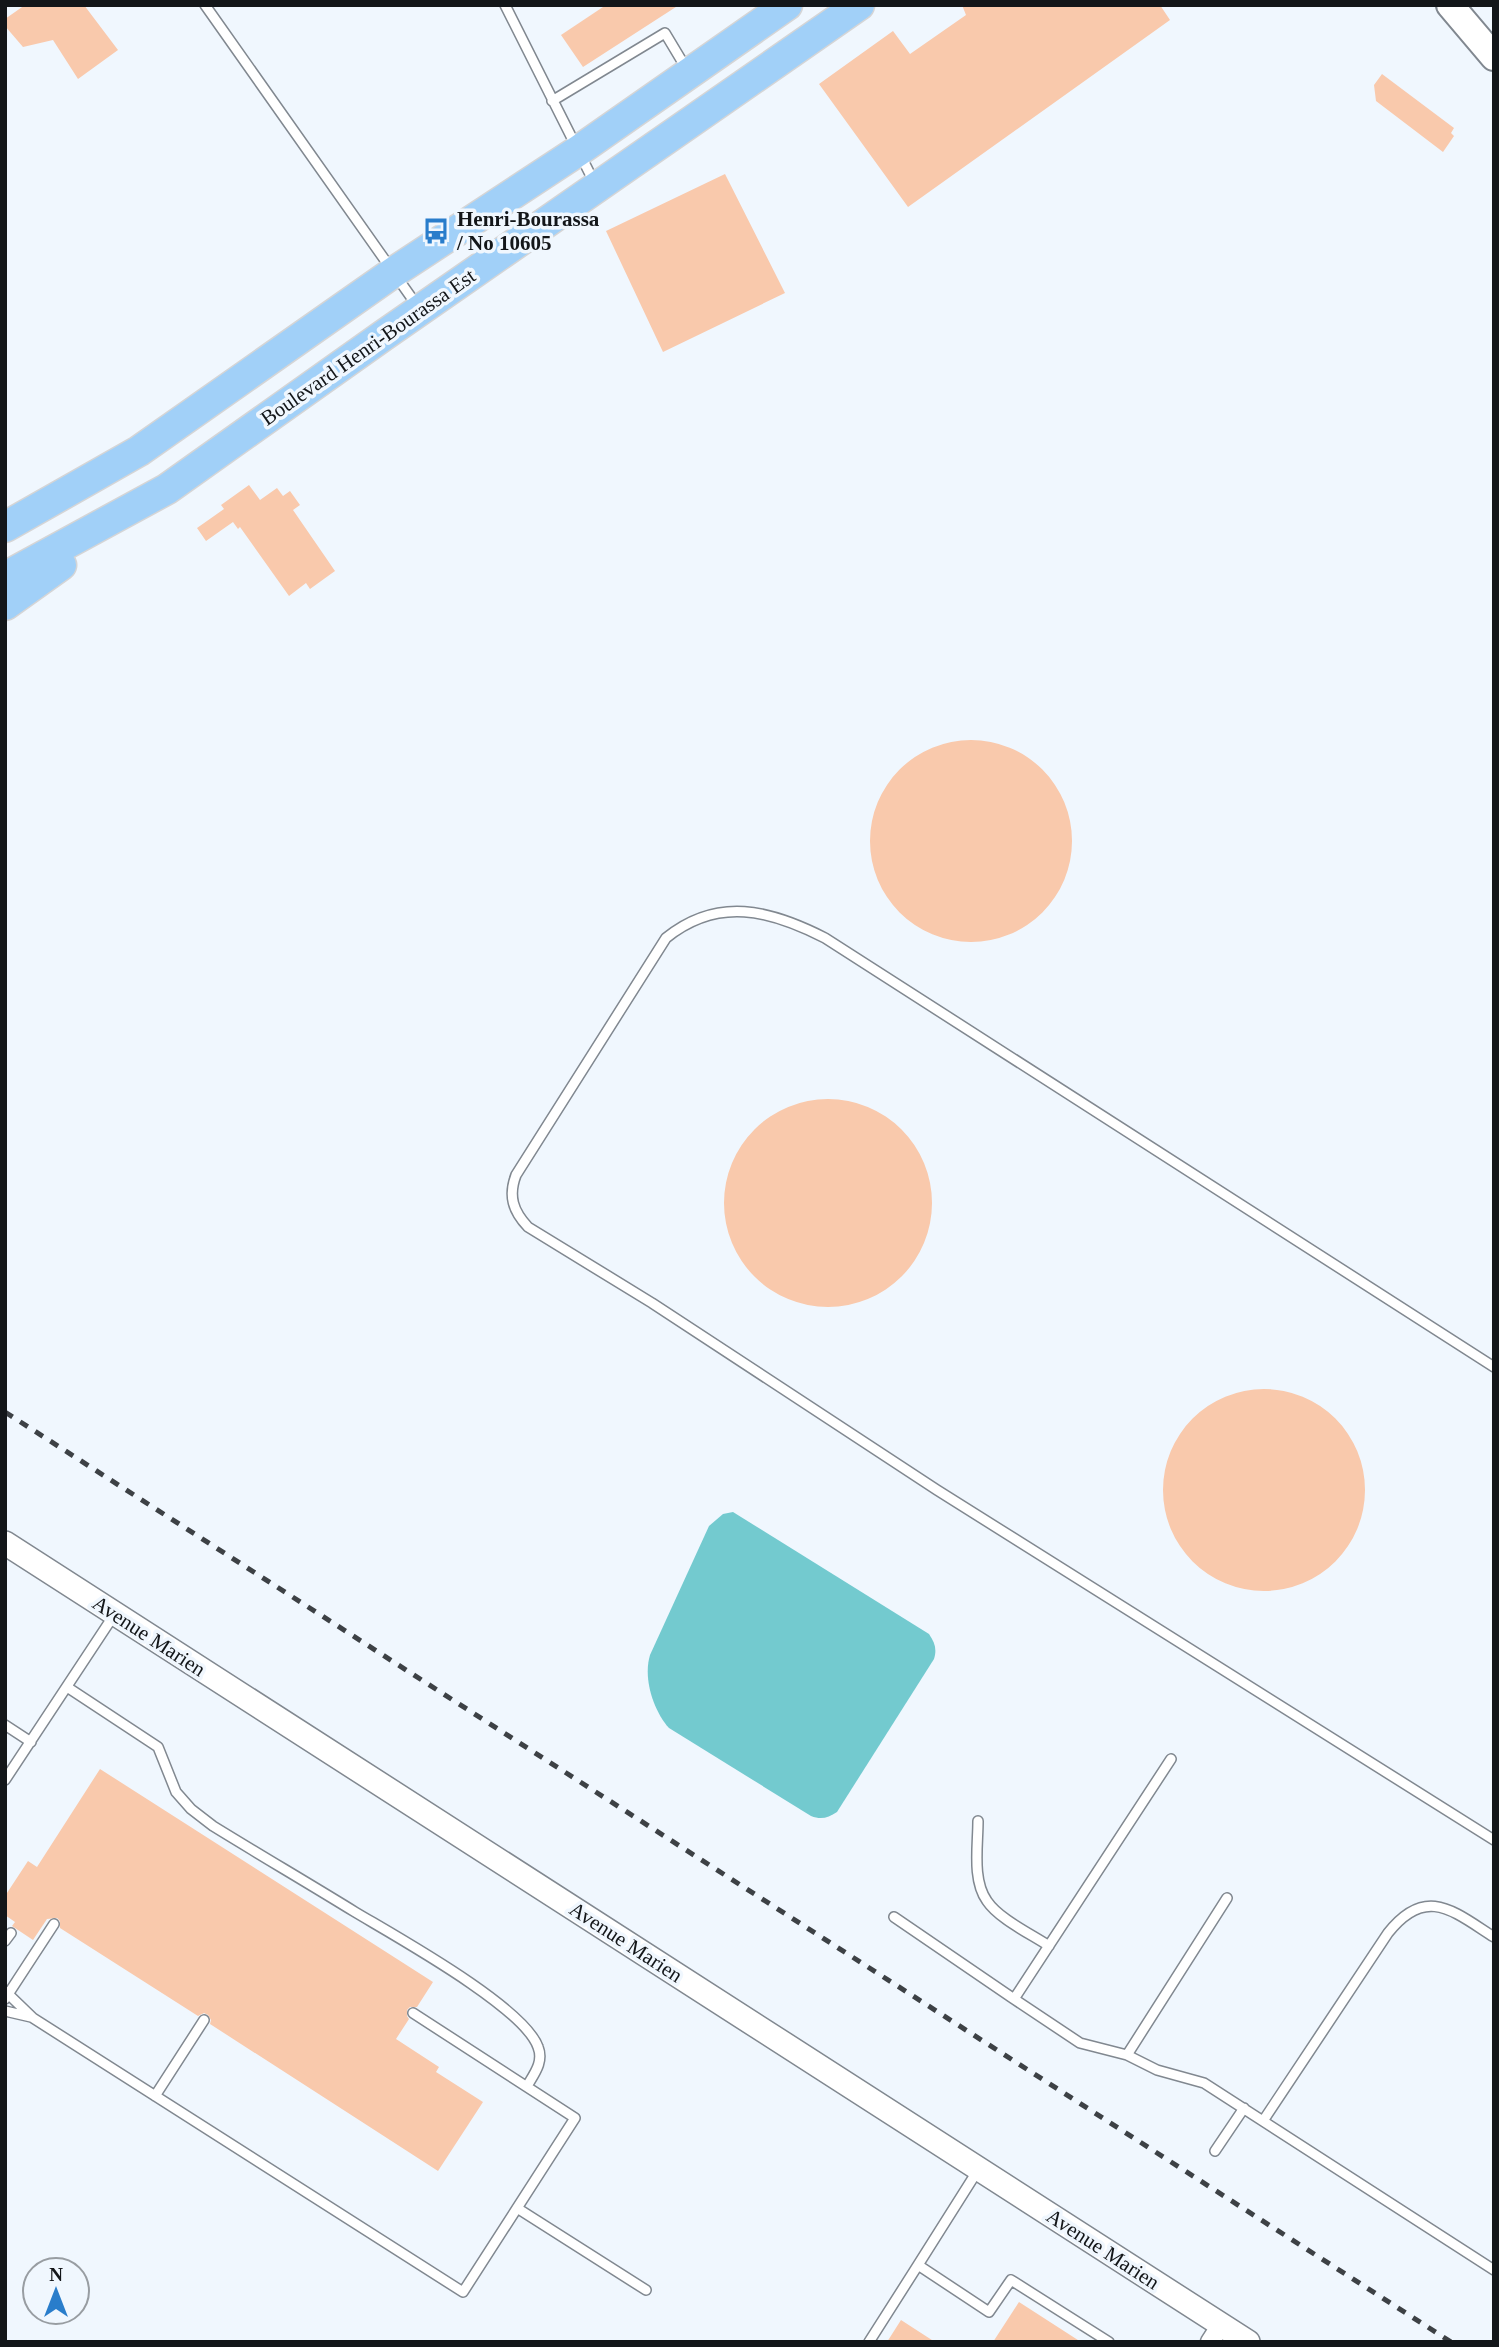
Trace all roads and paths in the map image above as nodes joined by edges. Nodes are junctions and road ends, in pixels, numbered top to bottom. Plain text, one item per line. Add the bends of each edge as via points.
1 (205, 5) edge
2 (505, 5) edge
3 (787, 5) edge
4 (859, 5) edge
5 (1450, 5) edge
6 (1494, 57) edge
7 (689, 73) junction
8 (552, 101) junction
9 (578, 150) junction
10 (597, 187) junction
11 (394, 272) junction
12 (421, 311) junction
13 (139, 451) junction
14 (166, 489) junction
15 (5, 505) edge
16 (5, 527) edge
17 (5, 577) edge
18 (5, 605) edge
19 (1494, 1367) edge
20 (5, 1543) edge
21 (115, 1614) junction
22 (66, 1686) junction
23 (5, 1725) edge
24 (30, 1742) junction
25 (1171, 1759) dead end
26 (5, 1780) edge
27 (978, 1821) dead end
28 (1494, 1840) edge
29 (1227, 1898) dead end
30 (894, 1917) dead end
31 (54, 1924) dead end
32 (1494, 1937) edge
33 (1049, 1946) junction
34 (6, 1995) edge
35 (1014, 1999) junction
36 (5, 2011) edge
37 (413, 2013) dead end
38 (33, 2018) junction
39 (204, 2020) dead end
40 (1128, 2055) junction
41 (527, 2086) junction
42 (155, 2096) junction
43 (1244, 2108) junction
44 (1263, 2120) junction
45 (1215, 2151) dead end
46 (979, 2169) junction
47 (517, 2208) junction
48 (918, 2265) junction
49 (1494, 2270) edge
50 (646, 2290) dead end
51 (1215, 2333) edge
52 (869, 2342) edge
53 (1109, 2342) edge
54 (1248, 2342) edge

1 - 11 lane
2 - 8 lane
3 - 7 main road
4 - 10 main road, Boulevard Henri-Bourassa Est
5 - 6 main road
7 - 8 lane via 665,33
7 - 9 main road
8 - 9 lane
9 - 10 lane
9 - 11 main road
10 - 12 main road, Boulevard Henri-Bourassa Est
11 - 12 lane
11 - 13 main road
12 - 14 main road, Boulevard Henri-Bourassa Est
13 - 15 main road
13 - 16 main road
14 - 17 main road, Boulevard Henri-Bourassa Est
14 - 18 main road
19 - 28 lane via 825,939 767,915 734,910 717,913 678,928 666,939 512,1186 514,1208 528,1227
20 - 21 street, Avenue Marien
21 - 22 lane
21 - 46 street, Avenue Marien
22 - 24 lane
22 - 41 lane via 158,1747 181,1800 213,1826 451,1970 502,2007 538,2046 540,2061
23 - 24 lane
24 - 26 lane
25 - 33 lane
27 - 33 lane via 980,1885 986,1900 995,1911
29 - 40 lane
30 - 35 lane
31 - 34 lane
32 - 44 lane via 1441,1908 1418,1907 1407,1912 1388,1933
33 - 35 lane
34 - 38 lane
35 - 40 lane via 1080,2043
36 - 38 lane
37 - 41 lane
38 - 42 lane
39 - 42 lane
40 - 43 lane via 1157,2070 1203,2082
41 - 47 lane via 575,2118
42 - 47 lane via 463,2292
43 - 44 lane
43 - 45 lane
44 - 49 lane
46 - 48 lane
46 - 51 street, Avenue Marien
47 - 50 lane
48 - 52 lane
48 - 53 lane via 989,2312 1011,2280
51 - 54 street, Avenue Marien

